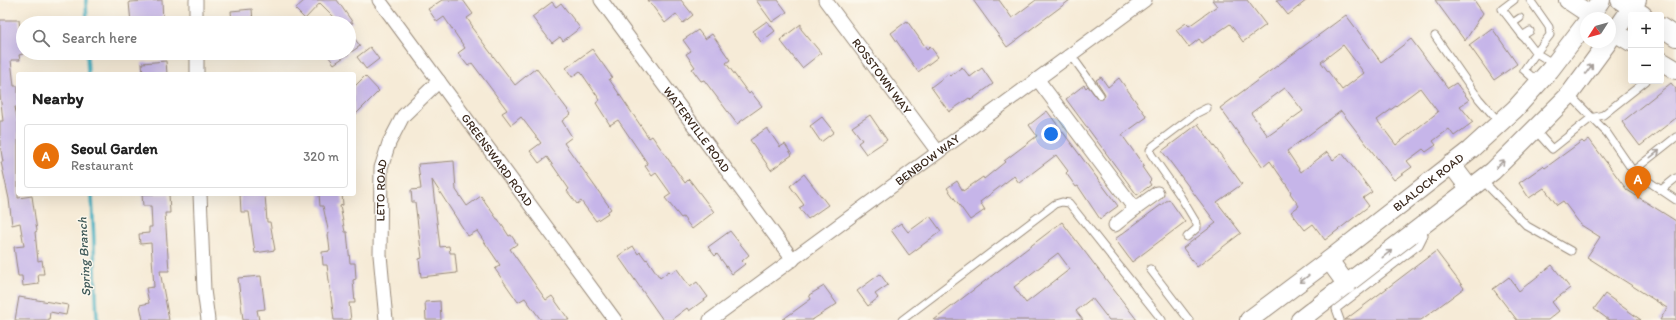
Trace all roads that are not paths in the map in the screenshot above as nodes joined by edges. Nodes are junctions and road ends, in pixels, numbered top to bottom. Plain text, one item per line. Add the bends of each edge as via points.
1 (196, 0) edge
2 (379, 0) edge
3 (601, 0) edge
4 (825, 0) edge
5 (1145, 0) edge
6 (1514, 0) edge
7 (1530, 0) edge
8 (1568, 0) edge
9 (1601, 0) edge
10 (1633, 6) edge
11 (1582, 12) edge
12 (1594, 12) edge
13 (196, 16) edge
14 (1520, 18) dead end
15 (1512, 23) junction
16 (1616, 28) edge
17 (1664, 29) edge
18 (1530, 31) dead end
19 (1580, 32) edge
20 (1435, 36) dead end
21 (1522, 36) junction
22 (1676, 36) edge
23 (1616, 37) edge
24 (1628, 41) edge
25 (1602, 48) edge
26 (1536, 53) junction
27 (1071, 55) junction
28 (197, 60) edge
29 (1664, 63) edge
30 (1554, 64) junction
31 (1676, 70) edge
32 (197, 72) edge
33 (1038, 80) junction
34 (439, 81) junction
35 (1538, 83) junction
36 (1642, 84) edge
37 (1100, 95) dead end
38 (1569, 95) junction
39 (1207, 108) dead end
40 (1591, 118) junction
41 (1499, 122) junction
42 (1535, 130) junction
43 (1676, 137) edge
44 (938, 152) junction
45 (1451, 164) junction
46 (1633, 171) junction
47 (1676, 178) edge
48 (1476, 184) junction
49 (1661, 190) junction
50 (1157, 193) dead end
51 (200, 196) edge
52 (1676, 200) edge
53 (1135, 209) junction
54 (1115, 224) dead end
55 (1187, 237) dead end
56 (1570, 251) dead end
57 (792, 260) junction
58 (1329, 260) junction
59 (1150, 269) dead end
60 (1351, 289) junction
61 (208, 320) edge
62 (386, 320) edge
63 (615, 320) edge
64 (710, 320) edge
65 (902, 320) edge
66 (1162, 320) edge
67 (1189, 320) edge
68 (1249, 320) edge
69 (1300, 320) edge
70 (1340, 320) edge

1 - 13 street
2 - 34 street, GREENSWARD ROAD
3 - 57 street, WATERVILLE ROAD
4 - 44 street, ROSSTOWN WAY
5 - 27 street, BENBOW WAY
6 - 15 lane via 1502,9
7 - 26 lane via 1531,9 1541,22 1549,27 1550,35
8 - 11 main road
9 - 12 main road, BLALOCK ROAD
10 - 16 main road
14 - 15 lane
15 - 21 lane
17 - 22 main road
18 - 21 lane
19 - 30 main road, BLALOCK ROAD
20 - 41 lane via 1479,99
21 - 26 lane
23 - 24 main road
38 -> 25 main road
26 - 30 lane
26 - 35 lane via 1524,70
27 - 33 street, BENBOW WAY
27 - 37 lane
28 - 32 street
29 - 31 main road
30 - 35 main road, BLALOCK ROAD
33 - 44 street, BENBOW WAY
33 - 53 street
34 - 62 street, LETO ROAD via 403,116 389,143 381,168 380,255
34 - 63 street, GREENSWARD ROAD
35 - 41 main road, BLALOCK ROAD via 1515,109
36 - 40 lane via 1603,115
38 - 40 lane
38 - 42 main road
39 - 55 lane via 1150,150 1197,224 1197,228
40 - 42 lane via 1552,149
40 - 46 lane via 1607,133
41 - 45 main road, BLALOCK ROAD
48 -> 42 main road
46 -> 43 lane
44 - 57 street, BENBOW WAY
45 - 48 main road
45 - 58 main road, BLALOCK ROAD
46 - 49 lane
47 - 49 lane
48 - 56 lane via 1527,226
48 - 60 main road
49 - 52 lane
50 - 53 street
51 - 61 street
53 - 54 street
57 - 64 street, BENBOW WAY
58 - 60 main road
58 -> 68 main road, BLALOCK ROAD
59 - 67 lane
60 - 69 main road
60 - 70 lane via 1336,309
65 - 66 lane via 1055,204 1062,202 1069,203

